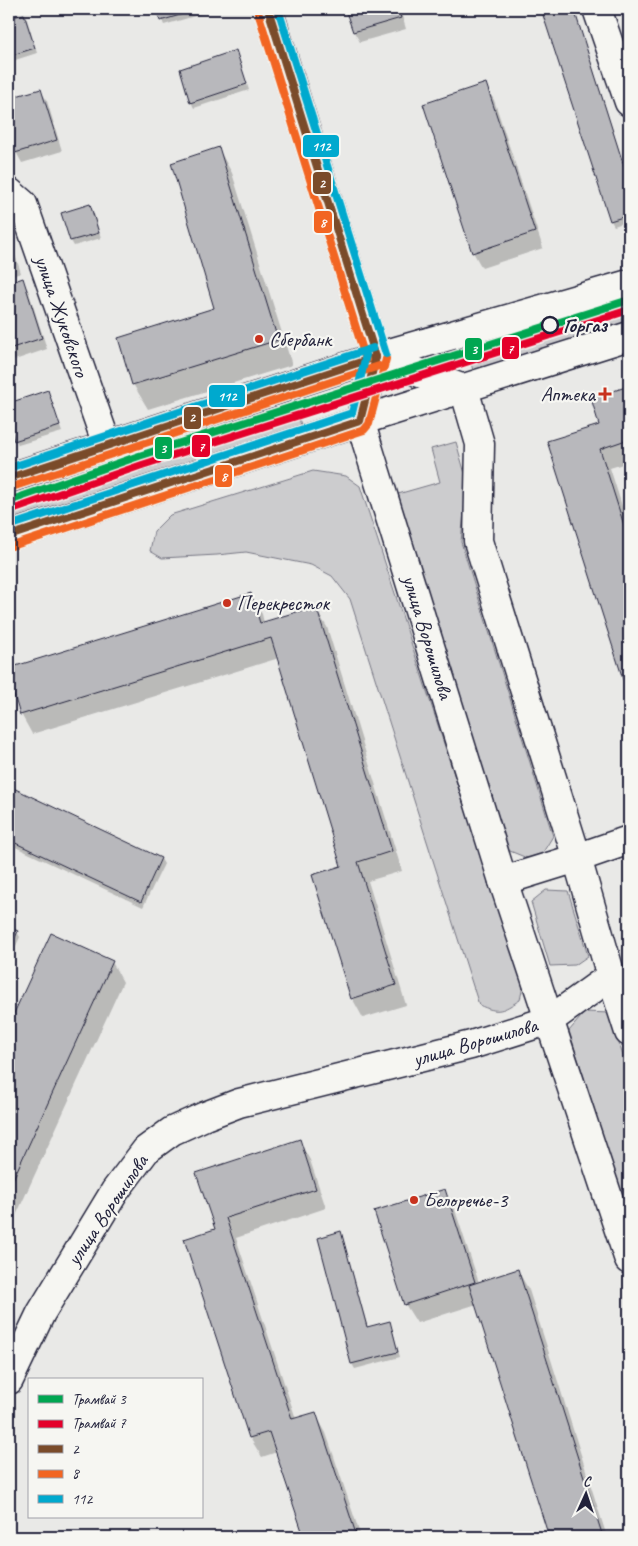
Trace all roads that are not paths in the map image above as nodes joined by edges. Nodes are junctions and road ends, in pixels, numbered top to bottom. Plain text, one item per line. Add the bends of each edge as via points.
1 (268, 9) edge
2 (597, 9) edge
3 (629, 102) edge
4 (9, 192) edge
5 (629, 284) edge
6 (629, 336) edge
7 (376, 357) junction
8 (464, 389) junction
9 (360, 421) junction
10 (107, 446) junction
11 (9, 478) edge
12 (9, 536) edge
13 (629, 840) edge
14 (577, 858) junction
15 (503, 881) junction
16 (611, 976) junction
17 (550, 1020) junction
18 (629, 1032) edge
19 (629, 1260) edge
20 (9, 1380) edge

1 - 7 street
2 - 3 street
4 - 10 street, улица Жуковского via 23,204
5 - 7 street
6 - 8 street
7 - 8 street
7 - 9 street
7 - 10 street
8 - 9 street
8 - 14 street via 480,444 478,541
9 - 12 street
9 - 15 street, улица Ворошилова
10 - 11 street
13 - 14 street
14 - 15 street
14 - 16 street
15 - 17 street, улица Ворошилова
16 - 17 street
16 - 18 street
17 - 19 street
17 - 20 street, улица Ворошилова via 471,1045 239,1104 172,1131 146,1150 115,1190 41,1313

